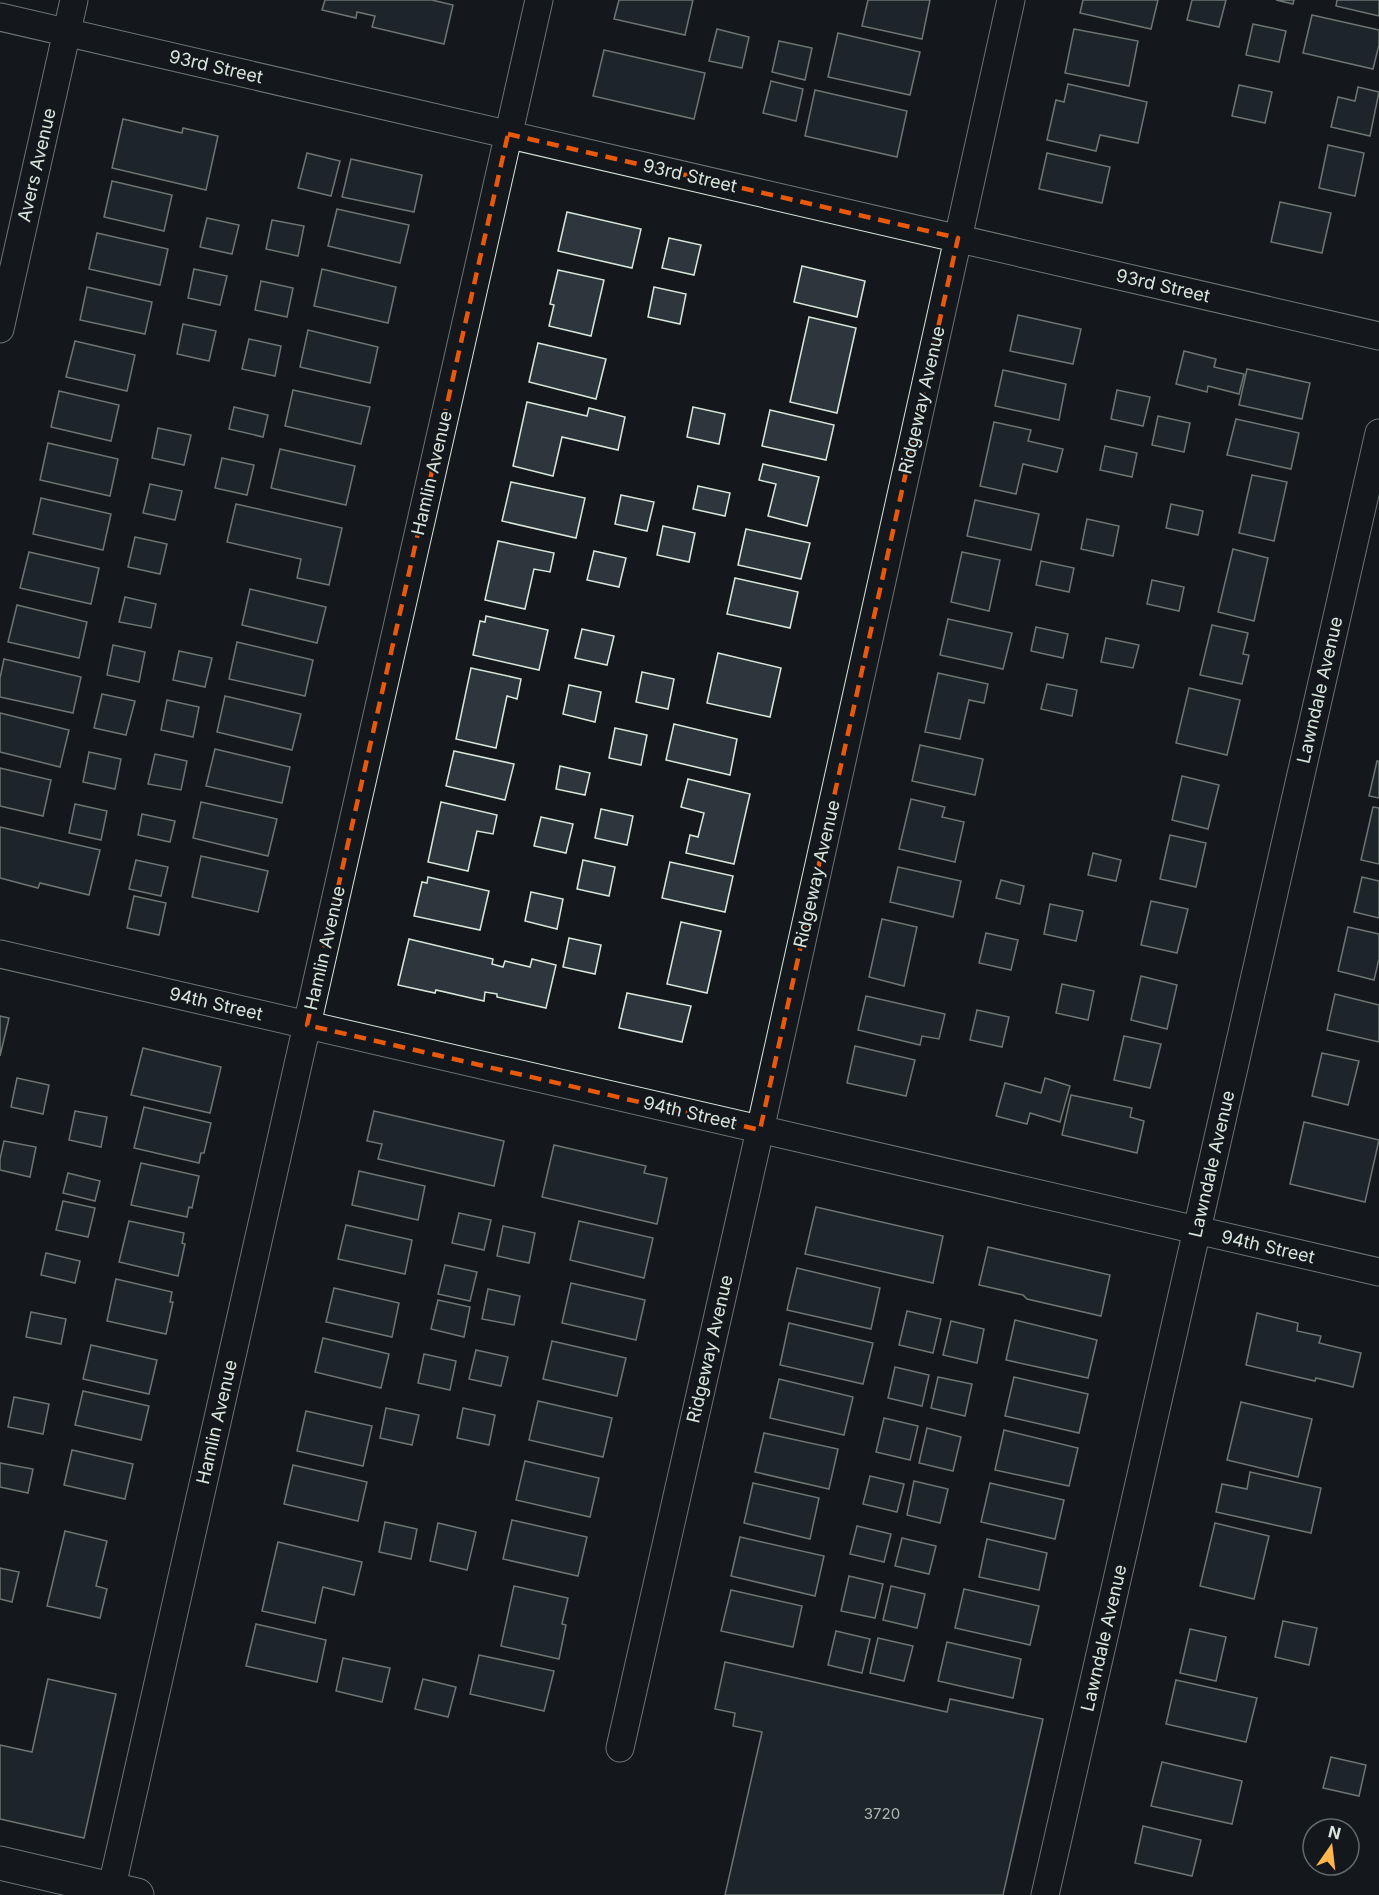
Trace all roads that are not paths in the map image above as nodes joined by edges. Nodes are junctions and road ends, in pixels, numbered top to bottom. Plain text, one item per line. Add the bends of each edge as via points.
1 (74, 0) edge
2 (539, 0) edge
3 (1011, 0) edge
4 (0, 17) edge
5 (67, 32) junction
6 (508, 134) junction
7 (958, 238) junction
8 (0, 329) edge
9 (1379, 336) edge
10 (1379, 433) edge
11 (0, 954) edge
12 (307, 1025) junction
13 (760, 1130) junction
14 (1197, 1230) junction
15 (1379, 1272) edge
16 (620, 1748) dead end
17 (0, 1863) edge
18 (120, 1893) edge
19 (1045, 1895) edge

1 - 5 street, Avers Avenue
2 - 6 street, Hamlin Avenue
3 - 7 street, Ridgeway Avenue
4 - 5 street, 93rd Street
5 - 6 street, 93rd Street
5 - 8 street, Avers Avenue
6 - 7 street, 93rd Street
6 - 12 street, Hamlin Avenue
7 - 9 street, 93rd Street
7 - 13 street, Ridgeway Avenue
10 - 14 street, Lawndale Avenue
11 - 12 street, 94th Street
12 - 13 street, 94th Street
12 - 18 street, Hamlin Avenue via 163,1663
13 - 14 street, 94th Street
13 - 16 street, Ridgeway Avenue
14 - 15 street, 94th Street
14 - 19 street, Lawndale Avenue
17 - 18 main road

